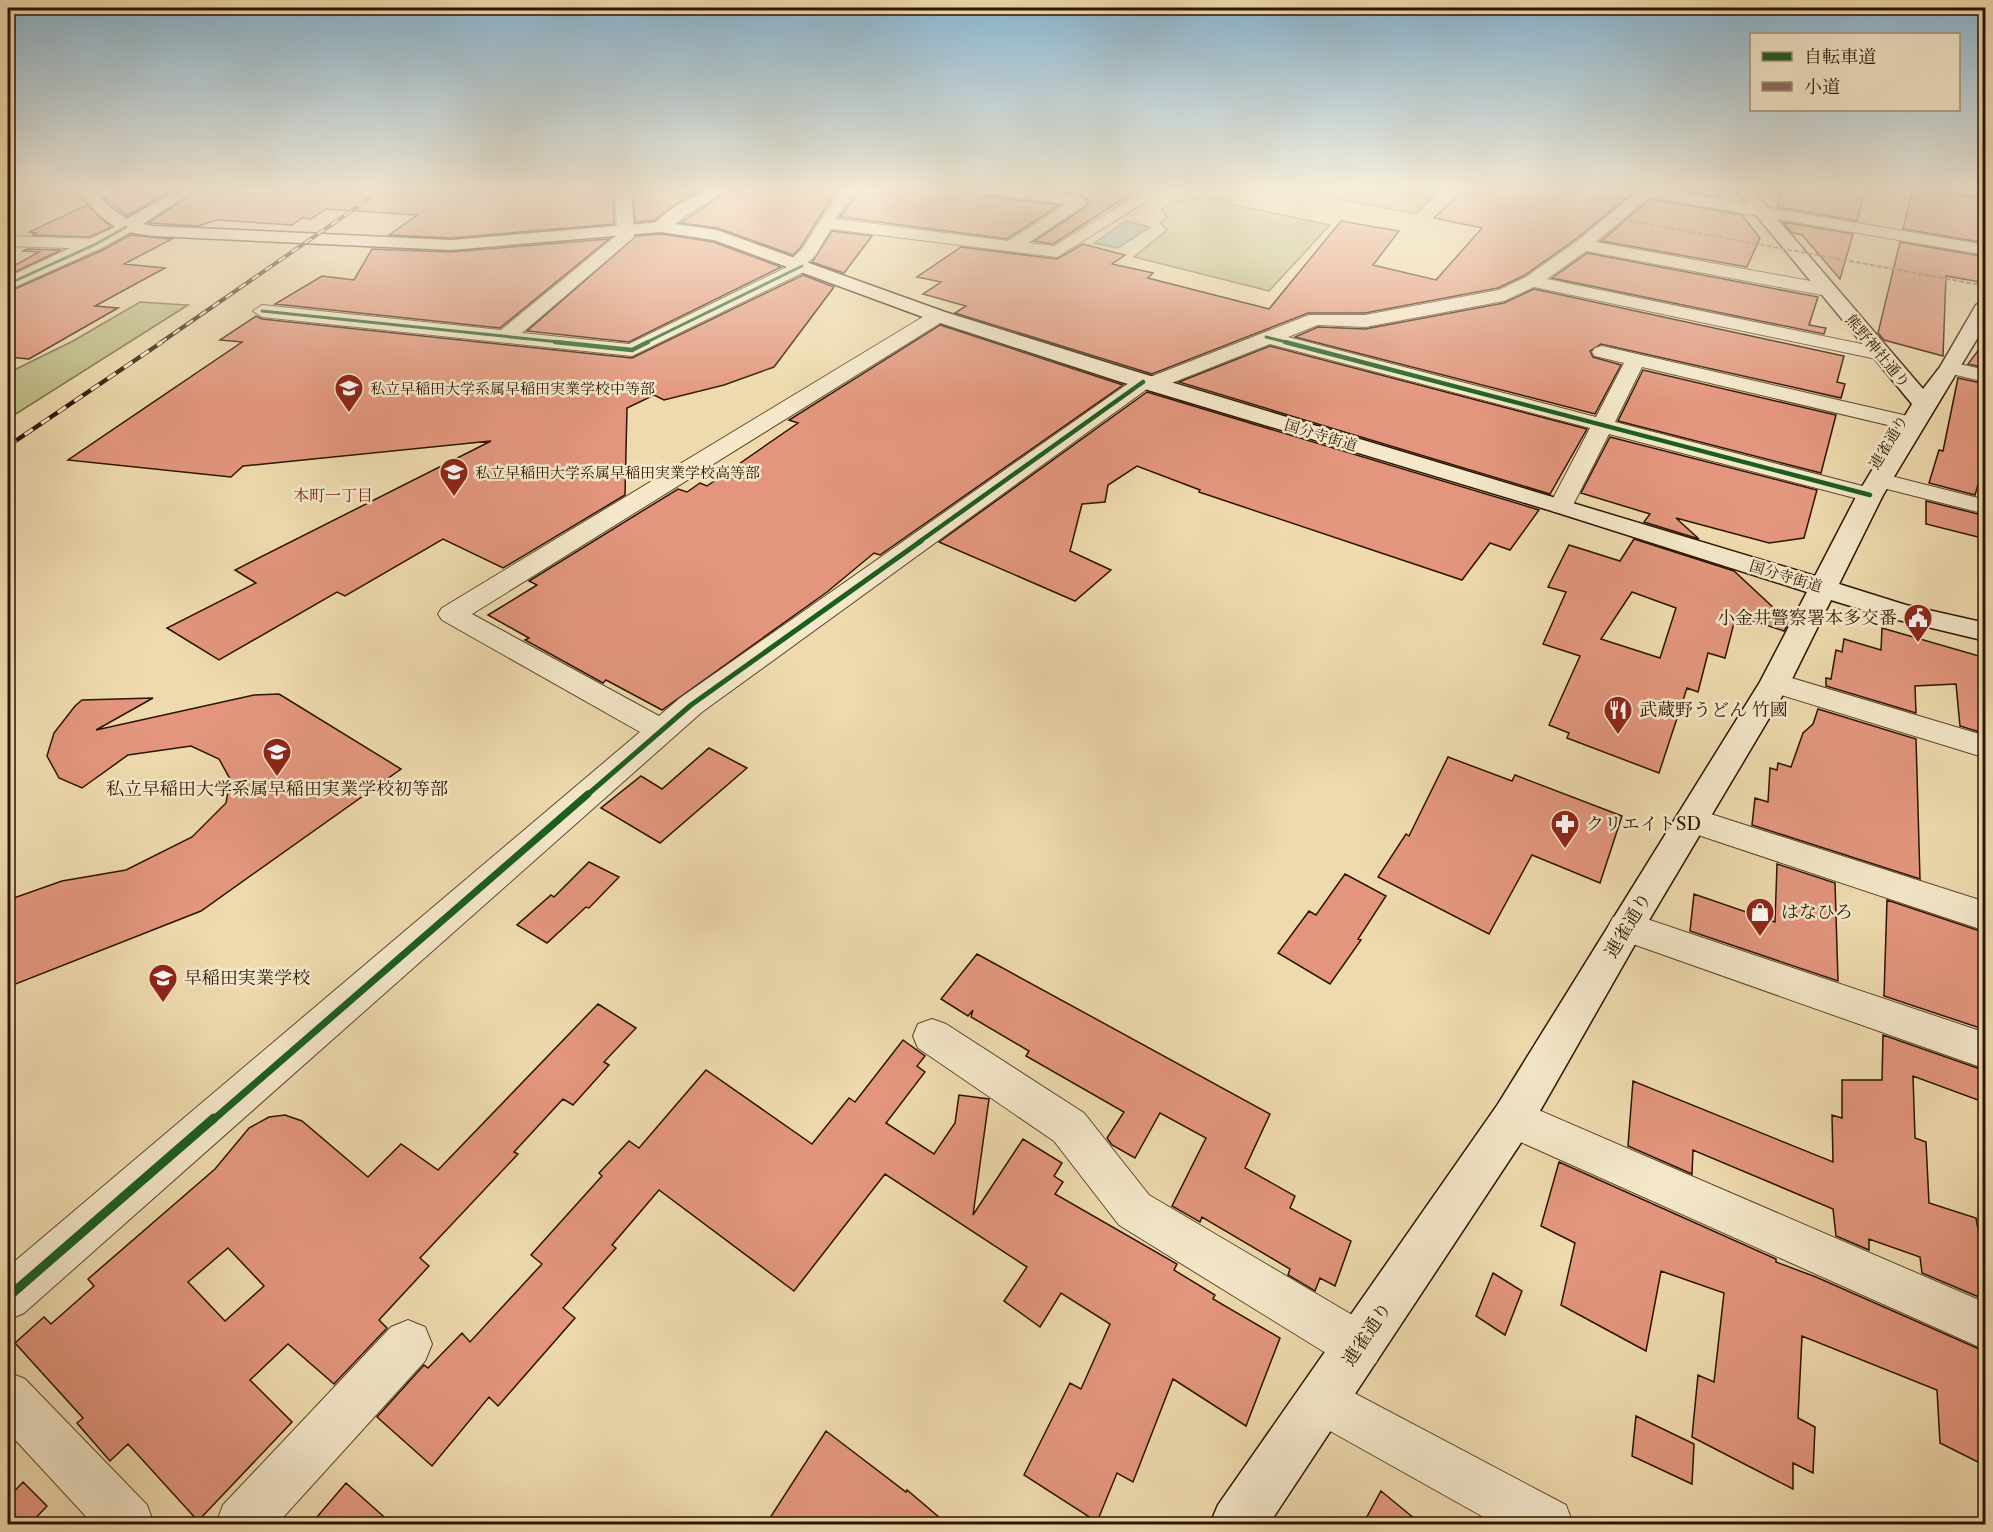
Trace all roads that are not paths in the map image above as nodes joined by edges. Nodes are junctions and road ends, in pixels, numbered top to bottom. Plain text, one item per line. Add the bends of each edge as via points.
1 (64, 258) edge
2 (600, 258) edge
3 (781, 258) edge
4 (804, 258) edge
5 (1564, 258) edge
6 (1656, 258) edge
7 (1800, 258) edge
8 (799, 265) junction
9 (1532, 281) junction
10 (8, 284) edge
11 (1827, 290) junction
12 (1986, 305) edge
13 (262, 311) dead end
14 (938, 316) junction
15 (506, 336) junction
16 (1266, 337) junction
17 (1602, 352) dead end
18 (1881, 354) junction
19 (1636, 360) junction
20 (1950, 368) junction
21 (1986, 376) edge
22 (1147, 383) junction
23 (1919, 414) junction
24 (1603, 426) junction
25 (1875, 488) junction
26 (1561, 506) junction
27 (1986, 507) edge
28 (1825, 588) junction
29 (1986, 632) edge
30 (1775, 683) junction
31 (661, 731) junction
32 (1986, 747) edge
33 (1692, 820) junction
34 (1986, 917) edge
35 (1626, 927) junction
36 (932, 1036) dead end
37 (1986, 1051) edge
38 (1513, 1118) junction
39 (8, 1297) edge
40 (1986, 1328) edge
41 (408, 1344) dead end
42 (1359, 1346) junction
43 (8, 1396) edge
44 (1322, 1400) junction
45 (128, 1524) edge
46 (242, 1524) edge
47 (1238, 1524) edge
48 (1547, 1524) edge

1 - 10 main road
2 - 15 street
3 - 8 main road, 国分寺街道
4 - 8 street
5 - 9 street
6 - 11 street
7 - 11 main road, 熊野神社通り
8 - 14 main road, 国分寺街道
8 - 15 street via 632,350
9 - 16 street via 1504,295 1365,321 1316,319
9 - 18 street
11 - 18 main road, 熊野神社通り
12 - 20 main road, 連雀通り
13 - 15 street
14 - 22 main road, 国分寺街道
14 - 31 street via 452,614
16 - 22 street
16 - 24 street
17 - 19 street
18 - 23 main road, 熊野神社通り
19 - 23 street
19 - 24 street
20 - 21 street
20 - 23 main road, 連雀通り
22 - 26 main road, 国分寺街道
22 - 31 street via 691,705
23 - 25 main road, 連雀通り
24 - 25 street
24 - 26 street
25 - 27 street
25 - 28 main road, 連雀通り
26 - 28 main road, 国分寺街道
28 - 29 main road, 国分寺街道 via 1900,612
28 - 30 main road, 連雀通り
30 - 32 street
30 - 33 main road, 連雀通り
31 - 39 street
33 - 34 street
33 - 35 main road, 連雀通り
35 - 37 street
35 - 38 main road, 連雀通り
36 - 42 street via 1069,1126 1134,1210
38 - 40 street
38 - 42 main road, 連雀通り
41 - 46 street
42 - 44 main road, 連雀通り
43 - 45 street
44 - 47 main road, 連雀通り
44 - 48 street

